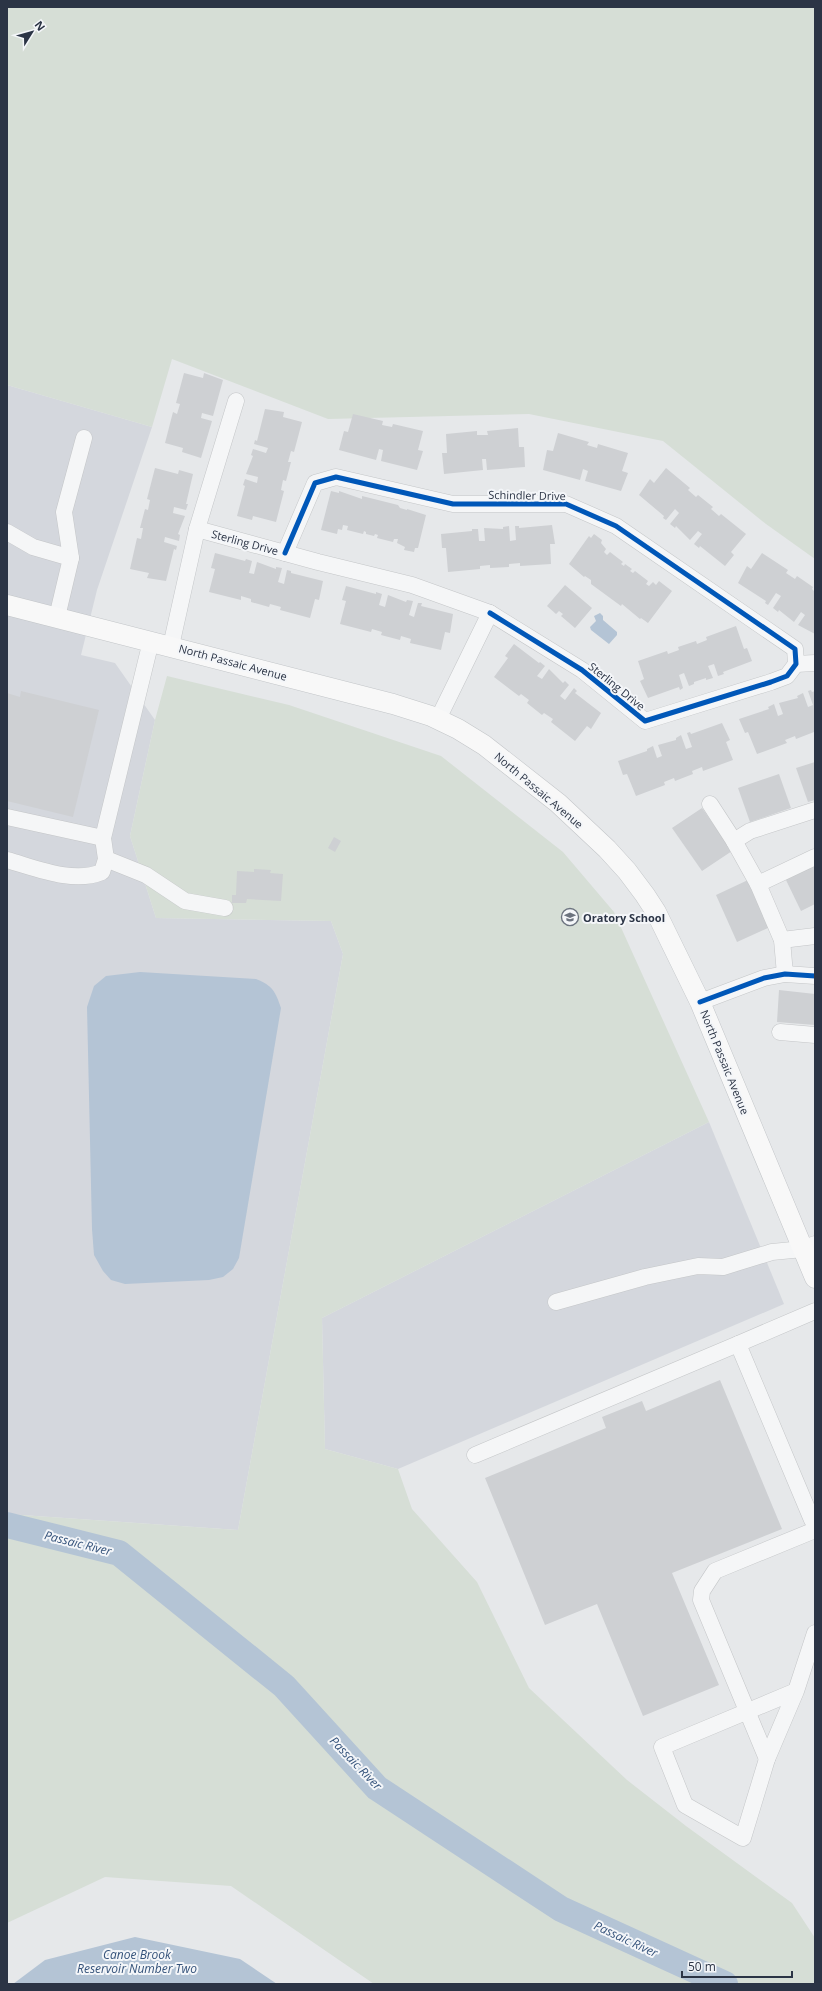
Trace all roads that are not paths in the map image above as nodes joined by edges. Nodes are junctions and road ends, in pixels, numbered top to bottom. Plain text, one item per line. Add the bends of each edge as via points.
1 (236, 401) dead end
2 (84, 438) dead end
3 (197, 529) junction
4 (7, 532) edge
5 (285, 553) junction
6 (72, 558) junction
7 (7, 605) edge
8 (490, 613) junction
9 (57, 617) junction
10 (151, 641) junction
11 (172, 646) junction
12 (815, 663) edge
13 (792, 670) junction
14 (438, 719) junction
15 (710, 804) dead end
16 (815, 810) edge
17 (7, 818) edge
18 (103, 838) junction
19 (734, 841) junction
20 (815, 857) edge
21 (106, 859) junction
22 (7, 860) edge
23 (758, 884) junction
24 (225, 908) dead end
25 (815, 936) edge
26 (782, 940) junction
27 (785, 974) junction
28 (815, 976) edge
29 (700, 1002) junction
30 (780, 1032) dead end
31 (815, 1035) edge
32 (809, 1246) edge
33 (815, 1278) edge
34 (556, 1302) dead end
35 (815, 1311) edge
36 (738, 1344) junction
37 (475, 1455) dead end
38 (815, 1522) edge
39 (815, 1530) edge
40 (815, 1633) edge
41 (796, 1691) junction
42 (747, 1711) junction
43 (767, 1759) junction

1 - 3 street, Sterling Drive
2 - 6 street via 64,512
3 - 5 street, Sterling Drive
3 - 11 street
4 - 6 street via 33,547
5 - 8 street, Sterling Drive via 412,585
5 - 13 street, Schindler Drive via 315,483 336,477 453,504 566,504 616,526 795,649
6 - 9 street
7 - 9 main road, North Passaic Avenue
8 - 13 street, Sterling Drive via 582,670 645,721
8 - 14 street
9 - 10 main road, North Passaic Avenue
10 - 11 main road, North Passaic Avenue
10 - 18 street
11 - 14 main road, North Passaic Avenue via 392,704
12 - 13 street
14 - 29 main road, North Passaic Avenue via 484,744 558,803 607,849 627,871 656,912
15 - 19 street
16 - 19 street via 750,831
17 - 18 street
18 - 21 street
19 - 23 street
20 - 23 street
21 - 22 street via 102,872 92,876 61,875
21 - 24 street via 146,875 185,900
23 - 26 street
25 - 26 street
26 - 27 street
27 - 28 street
27 - 29 street via 764,978
29 - 32 main road, North Passaic Avenue
30 - 31 street
32 - 33 main road, North Passaic Avenue
32 - 34 street via 772,1252 723,1267 698,1266 645,1277
35 - 36 street
36 - 37 street
36 - 38 street
39 - 42 street via 715,1571 702,1591 701,1600
40 - 41 street
41 - 42 street
41 - 43 street
42 - 43 street
42 - 43 street via 662,1748 685,1805 743,1838

